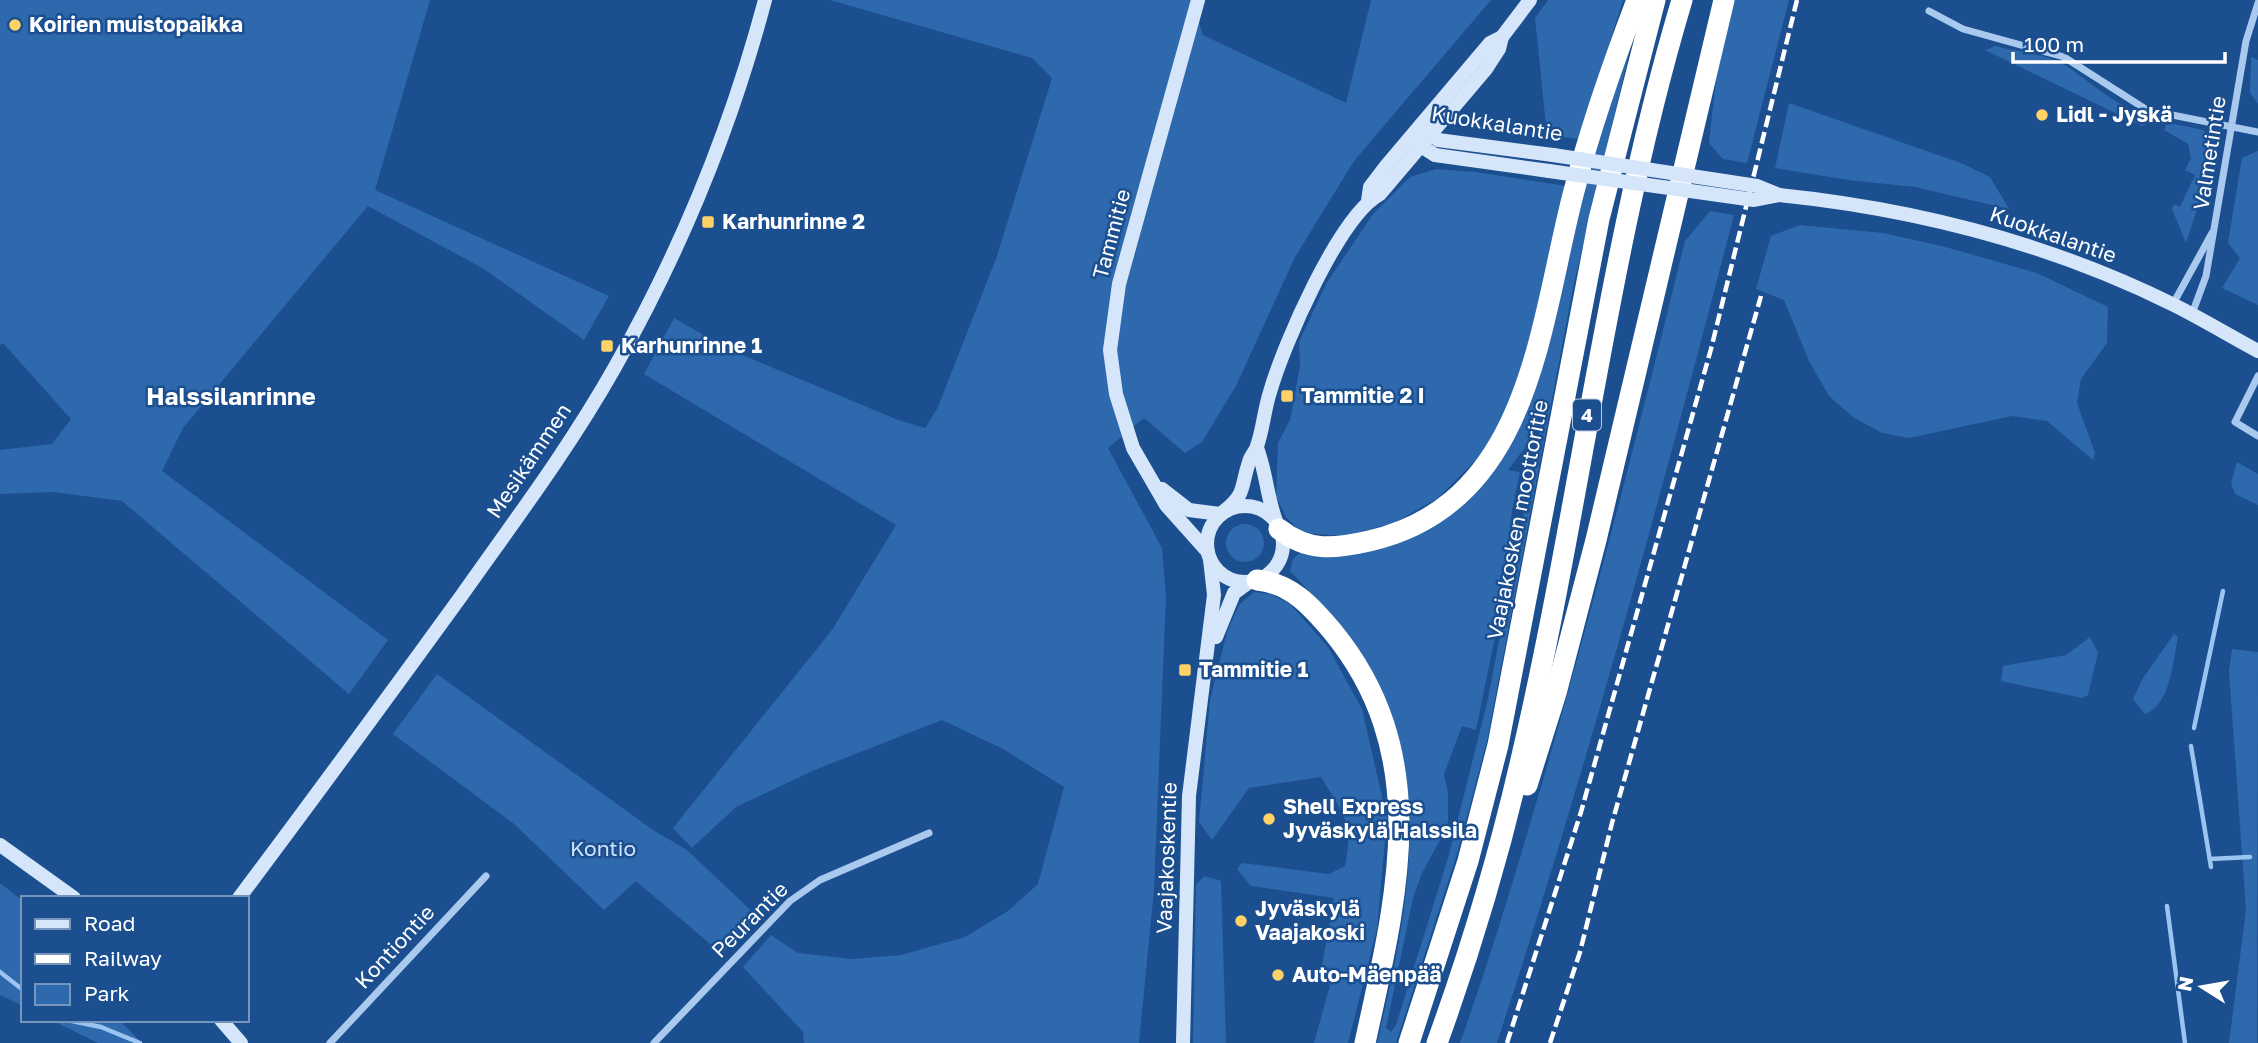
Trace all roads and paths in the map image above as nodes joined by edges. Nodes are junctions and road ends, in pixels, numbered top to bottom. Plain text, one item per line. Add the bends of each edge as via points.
1 (765, 0) edge
2 (1198, 0) edge
3 (1530, 0) edge
4 (1637, 0) edge
5 (1655, 0) edge
6 (1682, 0) edge
7 (2258, 2) edge
8 (1722, 8) edge
9 (1928, 11) dead end
10 (1502, 37) junction
11 (2232, 128) junction
12 (2258, 132) edge
13 (1432, 134) junction
14 (1418, 139) junction
15 (1683, 182) junction
16 (2216, 227) junction
17 (2173, 304) junction
18 (2192, 314) junction
19 (2253, 348) edge
20 (2258, 376) edge
21 (2258, 436) edge
22 (1256, 448) junction
23 (1151, 477) junction
24 (1221, 513) junction
25 (1278, 526) junction
26 (1209, 556) junction
27 (1253, 581) junction
28 (1203, 674) junction
29 (929, 832) dead end
30 (1503, 833) junction
31 (0, 845) edge
32 (486, 876) dead end
33 (71, 896) edge
34 (240, 896) edge
35 (223, 1022) edge
36 (241, 1043) edge
37 (330, 1043) edge
38 (654, 1043) edge
39 (1183, 1043) edge
40 (1365, 1043) edge
41 (1409, 1043) edge
42 (1437, 1043) edge

1 - 34 main road, Mesikämmen via 712,164 615,367 545,480
2 - 23 main road, Tammitie via 1122,275 1112,330 1115,394 1133,448
3 - 10 main road
4 - 25 highway via 1596,114 1526,389 1493,457 1448,505 1397,534 1315,547 1293,541
5 - 41 highway, Vaajakosken moottoritie / 4 via 1599,219 1499,745
6 - 30 highway, 4 via 1629,205 1533,707
7 - 11 street, Valmetintie via 2246,41
8 - 15 highway
9 - 11 street via 1963,29 2064,57 2147,110
10 - 13 main road via 1486,69
10 - 14 main road via 1490,43
11 - 12 street
11 - 16 street, Valmetintie
13 - 14 main road
13 - 15 main road, Kuokkalantie, bridge via 1438,140 1553,155
14 - 15 main road, Kuokkalantie, bridge via 1435,155 1549,171
14 - 22 main road via 1380,194 1368,201 1299,314 1270,388
15 - 17 main road, Kuokkalantie, bridge via 1754,200 1779,195 1888,208 2012,240 2105,273
15 - 30 highway via 1539,751 1524,794
16 - 17 street, Valmetintie
16 - 18 street, Valmetintie
17 - 18 main road, Kuokkalantie
18 - 19 main road, Kuokkalantie
20 - 21 street via 2235,422
22 - 24 main road via 1241,495
22 - 25 main road
23 - 24 main road, Tammitie via 1189,510
23 - 26 main road, Tammitie via 1166,505
24 - 25 main road via 1251,506 1270,515
24 - 26 main road via 1209,531
25 - 27 main road via 1283,546 1280,559 1275,568
26 - 27 main road via 1224,578
26 - 28 main road, Vaajakoskentie via 1214,595
27 - 28 main road, Vaajakoskentie via 1234,593 1228,604
27 - 40 highway via 1274,582 1319,615 1368,681 1392,747 1399,785 1397,871
28 - 39 main road, Vaajakoskentie via 1189,796
29 - 38 street, Peurantie via 820,880 790,901
30 - 42 highway, 4
31 - 33 main road
32 - 37 street, Kontiontie
35 - 36 main road

